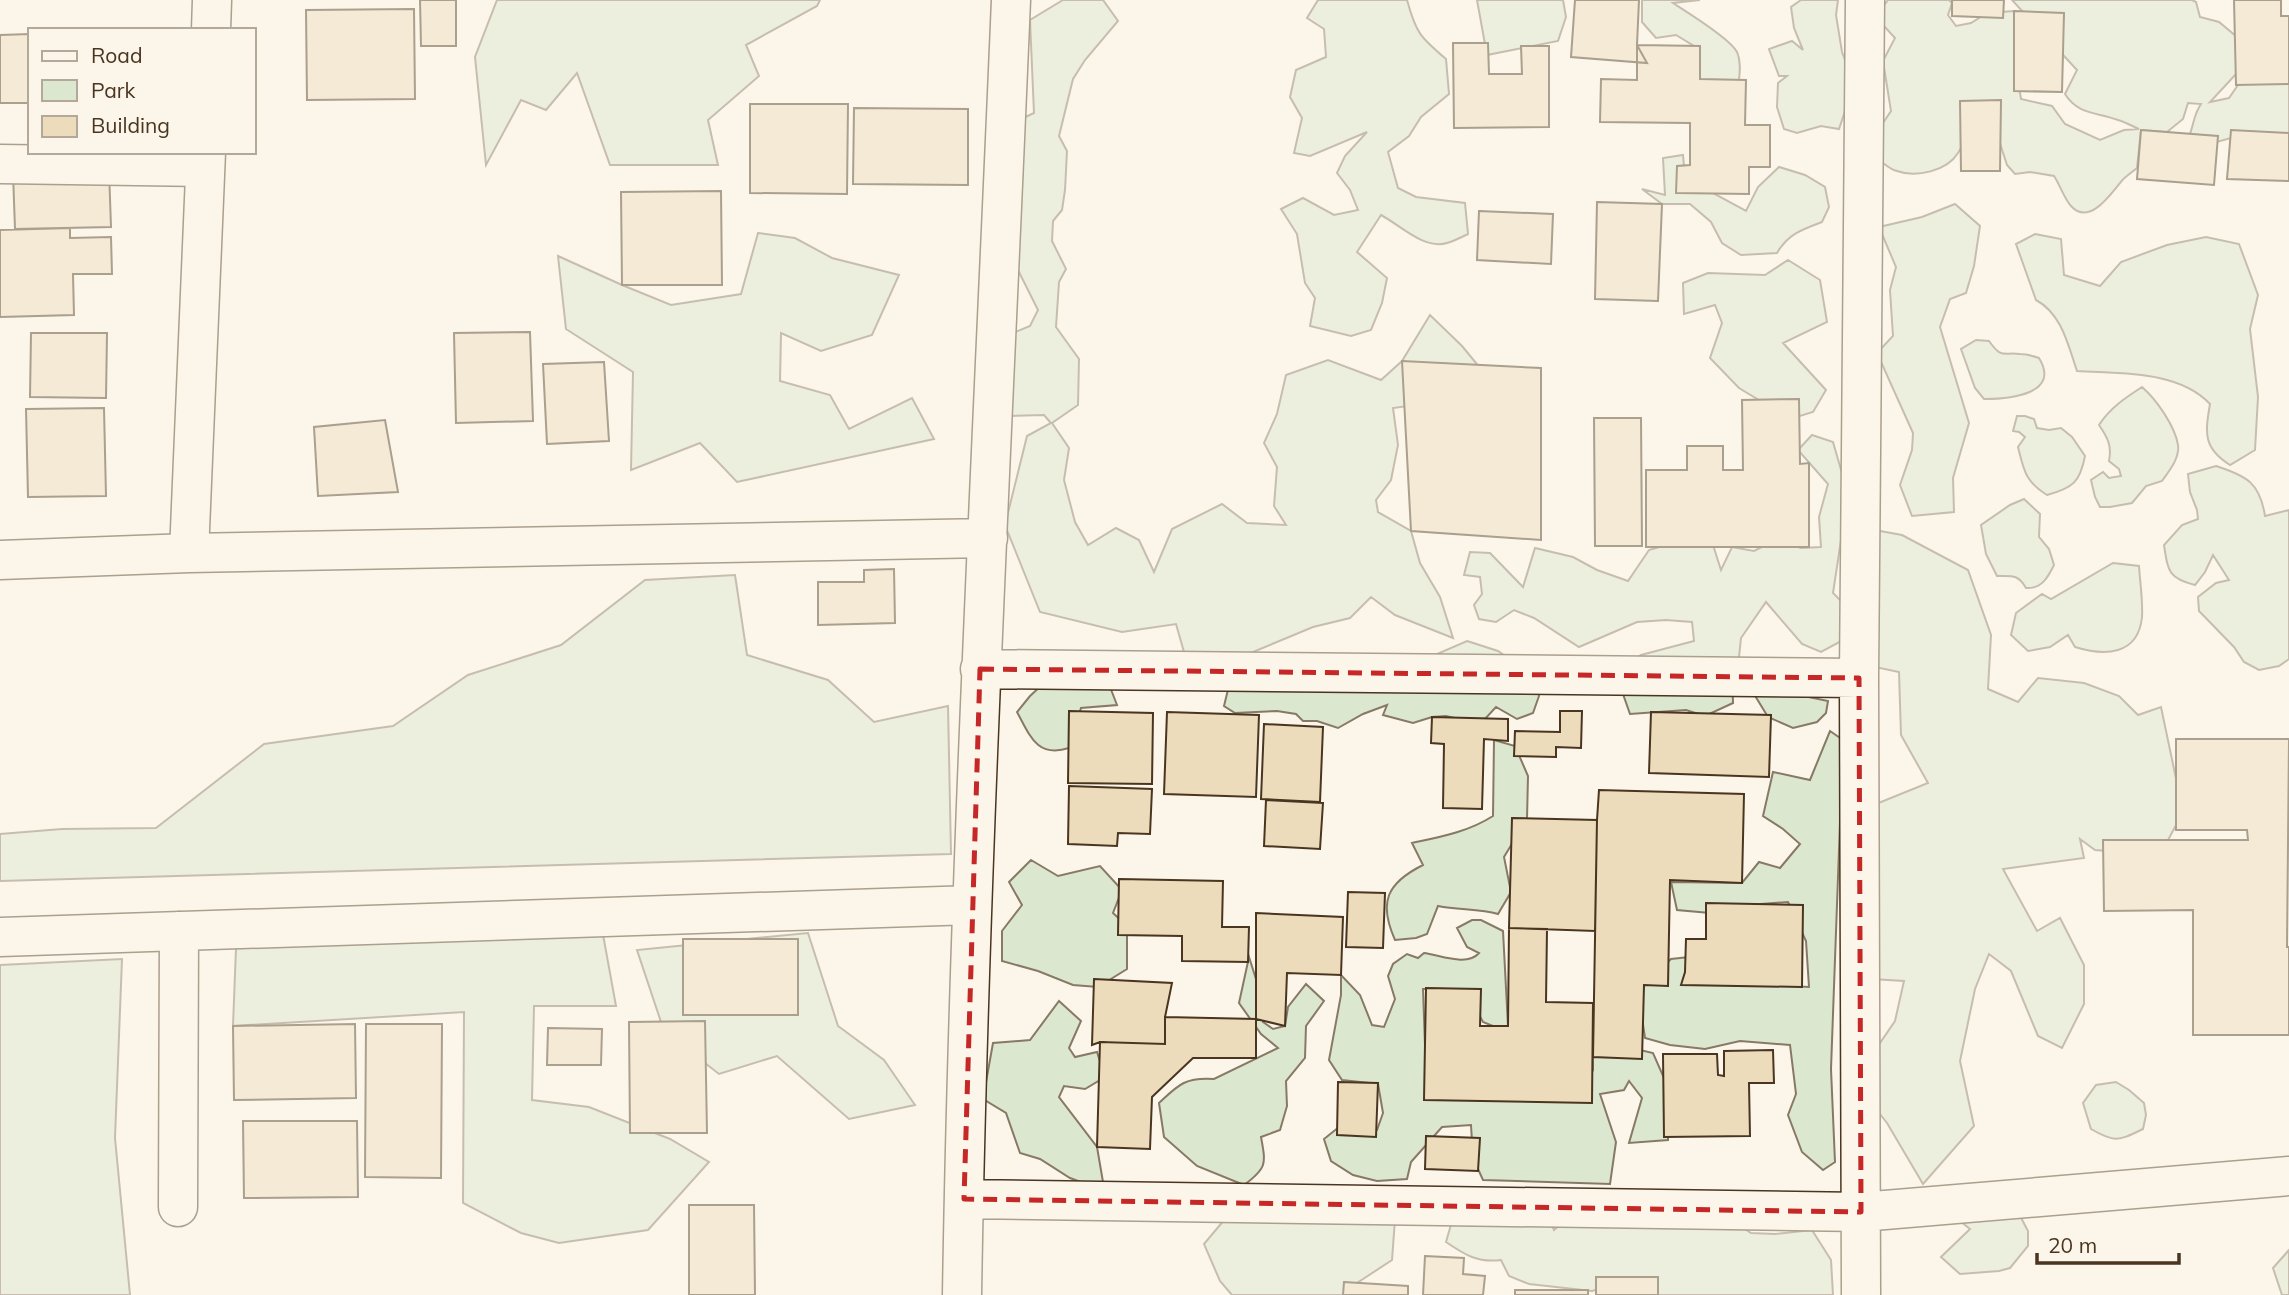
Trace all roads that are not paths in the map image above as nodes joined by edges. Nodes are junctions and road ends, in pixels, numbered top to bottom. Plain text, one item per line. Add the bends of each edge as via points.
1 (212, 0) edge
2 (1011, 0) edge
3 (1865, 0) edge
4 (211, 28) edge
5 (205, 160) edge
6 (0, 164) edge
7 (988, 538) junction
8 (190, 553) junction
9 (0, 560) edge
10 (980, 669) junction
11 (1859, 678) junction
12 (972, 905) junction
13 (179, 931) junction
14 (0, 937) edge
15 (2289, 1176) edge
16 (964, 1199) junction
17 (178, 1207) dead end
18 (1861, 1212) junction
19 (962, 1295) edge
20 (1861, 1295) edge

1 - 4 street
2 - 7 street
3 - 11 street
5 - 6 street
5 - 8 street
7 - 8 street
7 - 10 street
8 - 9 street
10 - 11 street
10 - 12 street
11 - 18 street
12 - 13 street
12 - 16 street
13 - 14 street
13 - 17 street
15 - 18 street
16 - 18 street
16 - 19 street
18 - 20 street

